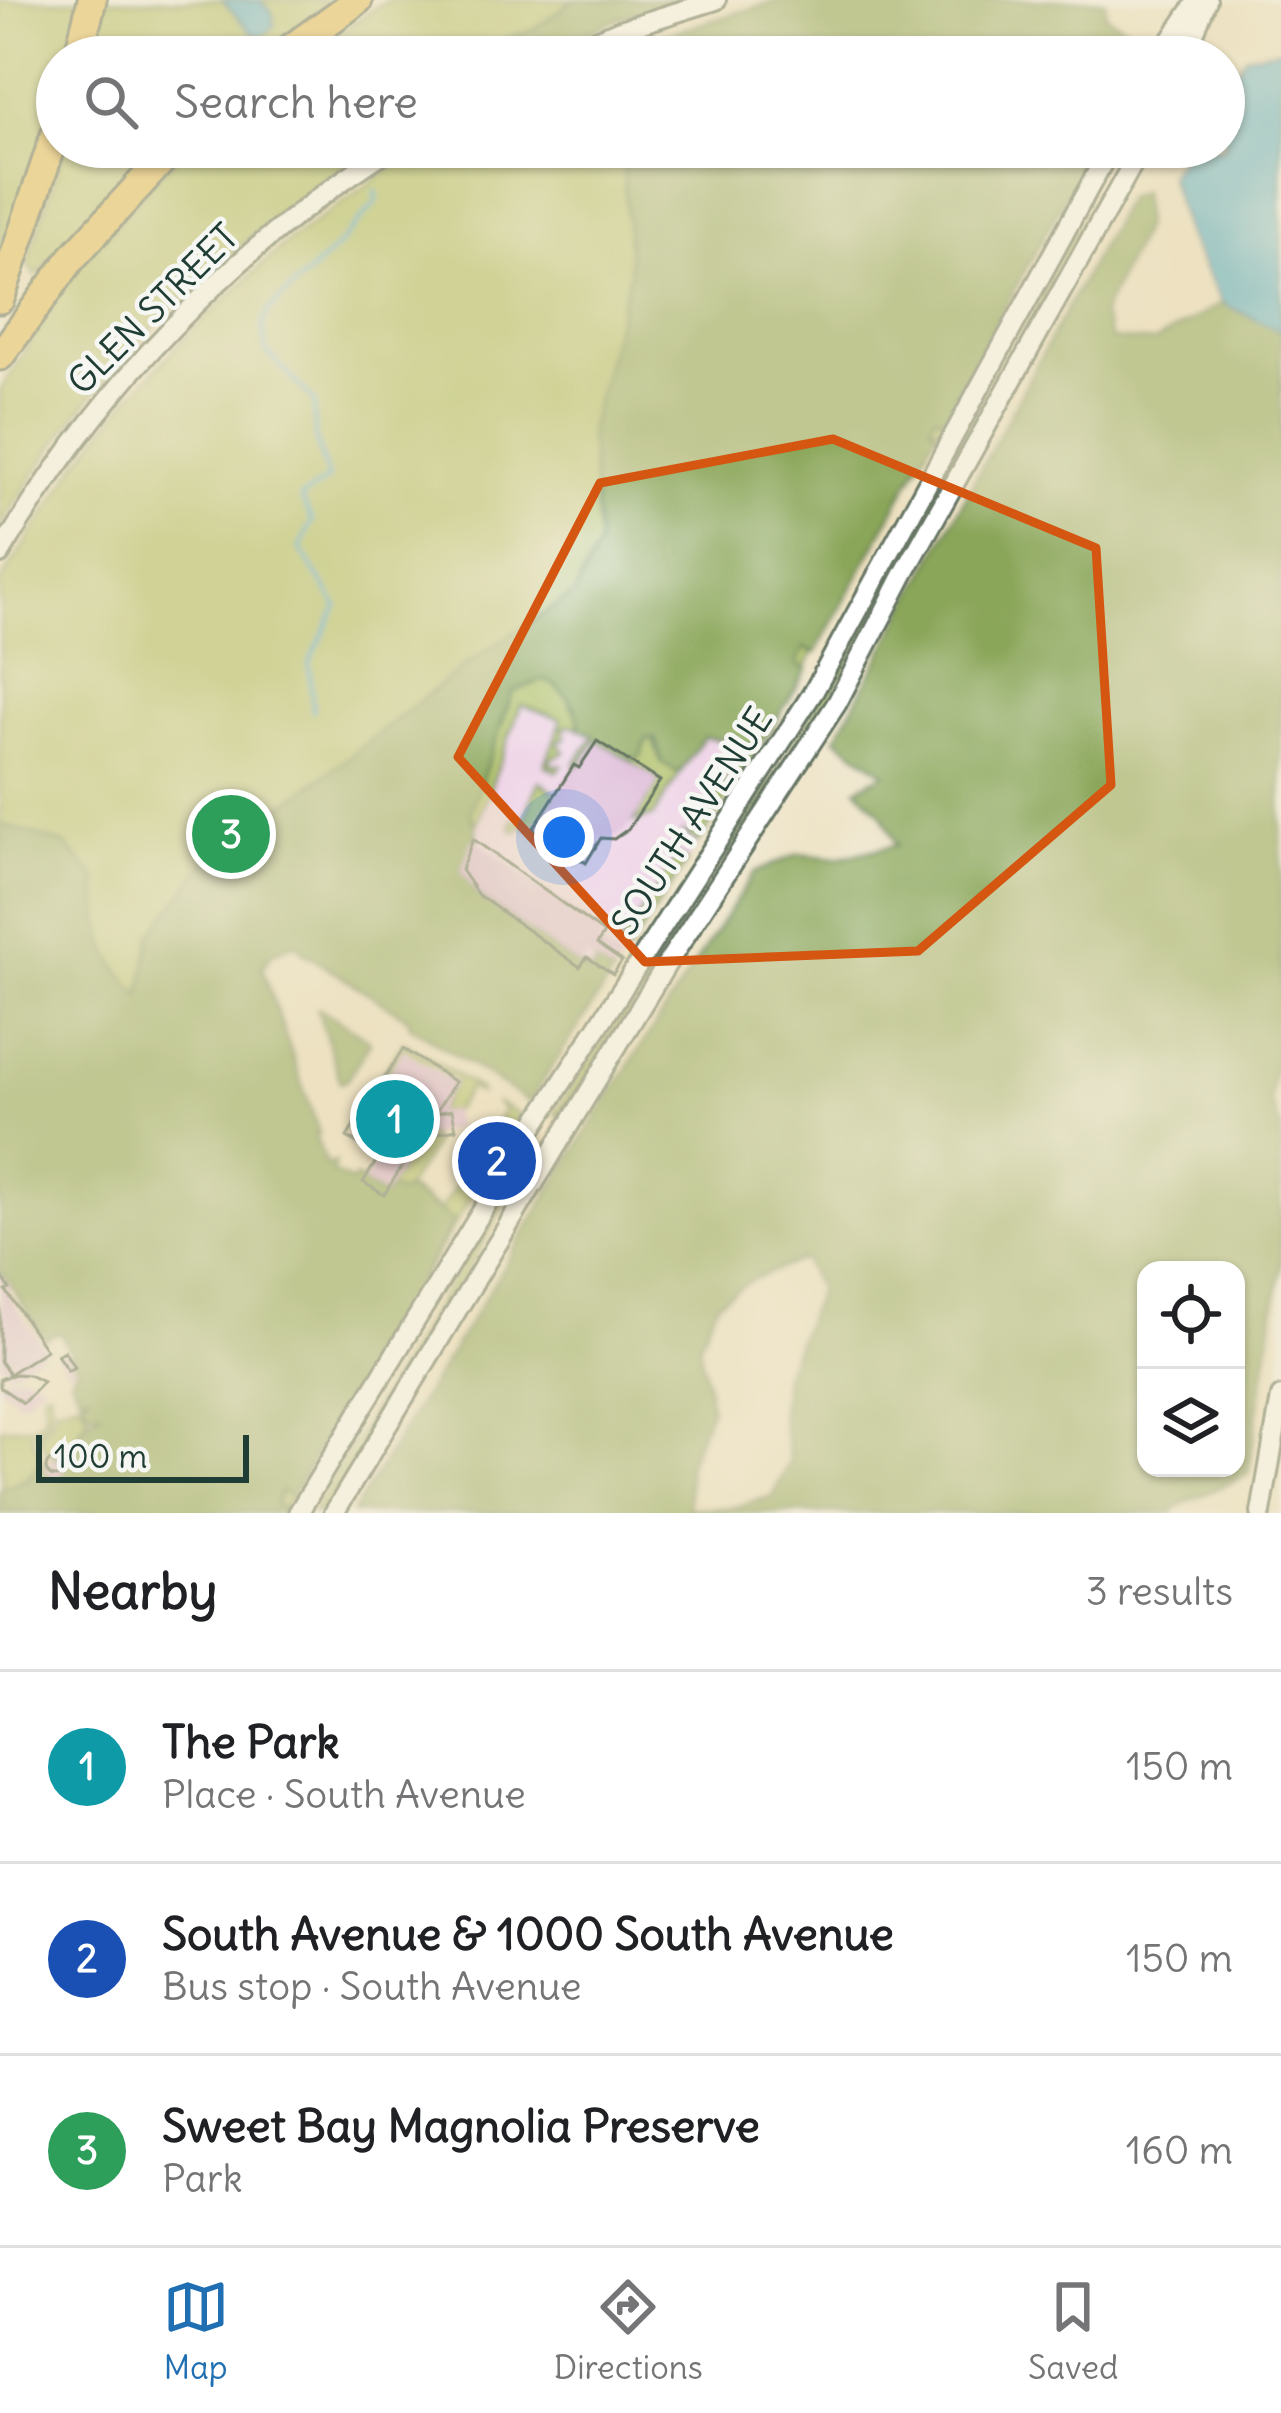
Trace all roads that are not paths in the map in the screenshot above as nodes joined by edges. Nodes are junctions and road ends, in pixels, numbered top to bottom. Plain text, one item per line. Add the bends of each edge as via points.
1 (92, 0) edge
2 (358, 0) edge
3 (716, 0) edge
4 (1198, 0) edge
5 (1208, 0) edge
6 (83, 36) edge
7 (308, 36) edge
8 (606, 36) edge
9 (1174, 36) edge
10 (1193, 36) edge
11 (44, 168) edge
12 (154, 168) edge
13 (360, 168) edge
14 (1100, 168) edge
15 (1130, 168) edge
16 (0, 299) edge
17 (0, 356) edge
18 (0, 554) edge
19 (1281, 1377) edge
20 (1281, 1395) edge
21 (298, 1513) edge
22 (334, 1513) edge
23 (1261, 1513) edge

1 - 6 highway
2 - 7 highway
3 - 8 street
4 - 9 street
5 - 10 street
11 - 16 highway
12 - 17 highway via 90,236
13 - 18 street, GLEN STREET via 210,288 142,357 84,426
14 - 21 street, SOUTH AVENUE via 814,691
15 - 22 street, SOUTH AVENUE via 837,703 666,965
19 - 20 street
20 - 23 street

